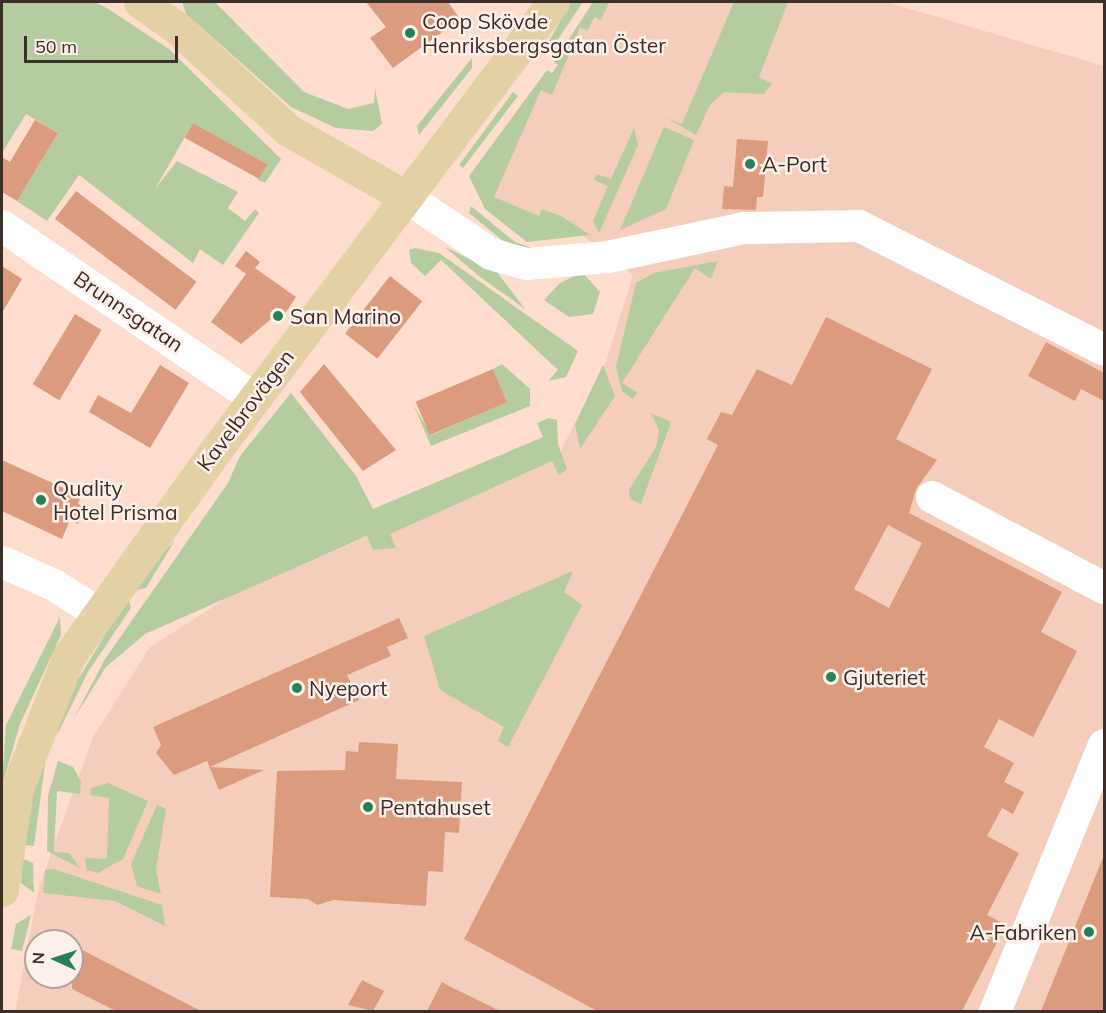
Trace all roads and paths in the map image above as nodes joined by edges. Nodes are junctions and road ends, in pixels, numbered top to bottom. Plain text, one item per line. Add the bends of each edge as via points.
1 (140, 2) edge
2 (553, 2) edge
3 (406, 197) junction
4 (2, 226) edge
5 (1104, 350) edge
6 (254, 398) junction
7 (932, 498) dead end
8 (2, 562) edge
9 (1104, 588) edge
10 (96, 612) junction
11 (1104, 744) edge
12 (2, 890) edge
13 (995, 1011) edge

1 - 3 main road via 176,27 288,130
2 - 3 main road, Kavelbrovägen
3 - 5 street via 491,254 527,264 608,257 744,228 860,226
3 - 6 main road, Kavelbrovägen
4 - 6 street, Brunnsgatan
6 - 10 main road, Kavelbrovägen
7 - 9 street
8 - 10 street via 54,585
10 - 12 main road, Kavelbrovägen via 69,656 32,740 17,788
11 - 13 street

